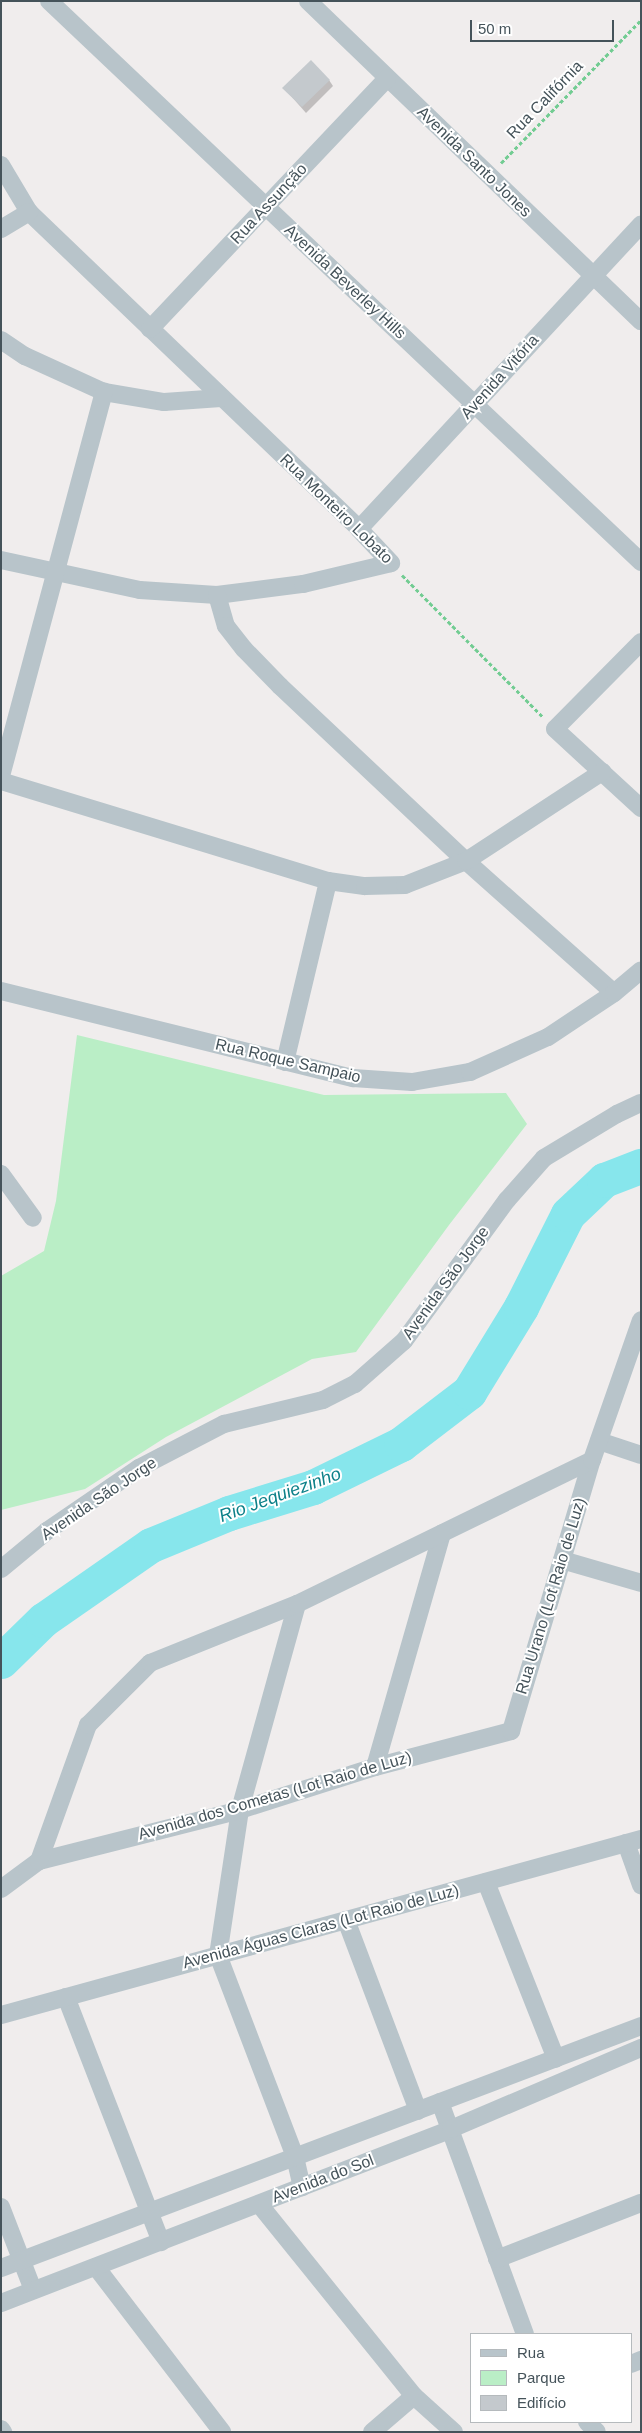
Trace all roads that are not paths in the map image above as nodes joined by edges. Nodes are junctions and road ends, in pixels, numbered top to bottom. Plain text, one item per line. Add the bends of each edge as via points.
1 (49, 1) edge
2 (308, 1) edge
3 (387, 78) junction
4 (1, 165) edge
5 (266, 208) junction
6 (29, 212) junction
7 (641, 225) edge
8 (1, 229) edge
9 (592, 276) junction
10 (641, 321) edge
11 (150, 330) junction
12 (1, 340) edge
13 (104, 392) junction
14 (221, 398) junction
15 (476, 404) junction
16 (359, 530) junction
17 (1, 560) edge
18 (641, 562) edge
19 (56, 572) junction
20 (217, 595) junction
21 (641, 642) edge
22 (602, 772) junction
23 (1, 776) edge
24 (1, 781) edge
25 (641, 808) edge
26 (466, 860) junction
27 (328, 881) junction
28 (641, 970) edge
29 (1, 992) edge
30 (614, 993) junction
31 (285, 1062) junction
32 (641, 1103) edge
33 (1, 1174) edge
34 (33, 1218) dead end
35 (640, 1326) edge
36 (599, 1441) junction
37 (641, 1455) edge
38 (592, 1460) junction
39 (442, 1533) junction
40 (562, 1560) junction
41 (1, 1569) edge
42 (641, 1584) edge
43 (297, 1604) junction
44 (511, 1731) joint
45 (375, 1767) junction
46 (240, 1810) junction
47 (633, 1841) edge
48 (39, 1861) junction
49 (486, 1882) junction
50 (641, 1885) edge
51 (1, 1889) edge
52 (346, 1920) junction
53 (218, 1955) junction
54 (66, 1997) junction
55 (1, 2015) edge
56 (641, 2026) edge
57 (641, 2048) edge
58 (556, 2058) junction
59 (440, 2102) junction
60 (418, 2111) junction
61 (451, 2129) junction
62 (295, 2158) junction
63 (302, 2187) junction
64 (641, 2203) edge
65 (259, 2204) junction
66 (1, 2207) edge
67 (149, 2213) junction
68 (160, 2242) junction
69 (497, 2259) junction
70 (22, 2260) junction
71 (96, 2267) junction
72 (1, 2268) edge
73 (33, 2290) junction
74 (1, 2302) edge
75 (525, 2333) edge
76 (414, 2396) junction
77 (587, 2423) edge
78 (222, 2432) edge
79 (372, 2432) edge
80 (454, 2432) edge
81 (597, 2432) edge

1 - 5 street, Avenida Beverley Hills
2 - 3 street, Avenida Santo Jones
3 - 5 street, Rua Assunção
3 - 9 street, Avenida Santo Jones
4 - 6 street, Rua Monteiro Lobato
5 - 11 street, Rua Assunção
5 - 15 street, Avenida Beverley Hills
6 - 8 street
6 - 11 street, Rua Monteiro Lobato
7 - 9 street, Avenida Vitória
9 - 10 street, Avenida Santo Jones
9 - 15 street, Avenida Vitória
11 - 14 street, Rua Monteiro Lobato
12 - 13 street via 25,356
13 - 14 street via 164,402
13 - 19 street
14 - 16 street, Rua Monteiro Lobato
15 - 16 street, Avenida Vitória
15 - 18 street, Avenida Beverley Hills
16 - 20 street, Rua Monteiro Lobato via 391,563 303,584
17 - 19 street
19 - 20 street via 140,590
19 - 23 street
20 - 26 street via 226,626 244,649
21 - 22 street via 555,729
22 - 25 street
22 - 26 street
24 - 27 street
26 - 27 street via 404,885 365,886
26 - 30 street
27 - 31 street
28 - 30 street, Rua Roque Sampaio
29 - 31 street, Rua Roque Sampaio
30 - 31 street, Rua Roque Sampaio via 548,1037 470,1072 412,1082 353,1078
32 - 41 street, Avenida São Jorge via 544,1158 507,1200 404,1341 355,1384 324,1400 224,1424 139,1468 47,1531
33 - 34 street
35 - 36 street, Rua Urano (Lot Raio de Luz)
36 - 37 street
36 - 38 street, Rua Urano (Lot Raio de Luz)
38 - 39 street
38 - 40 street, Rua Urano (Lot Raio de Luz)
39 - 43 street
39 - 45 street
40 - 42 street
40 - 44 street, Rua Urano (Lot Raio de Luz)
43 - 46 street
43 - 48 street via 150,1663 88,1725
44 - 45 street, Avenida dos Cometas (Lot Raio de Luz)
45 - 46 street, Avenida dos Cometas (Lot Raio de Luz)
46 - 48 street, Avenida dos Cometas (Lot Raio de Luz)
46 - 53 street
47 - 49 street, Avenida Águas Claras (Lot Raio de Luz)
47 - 50 street
48 - 51 street
49 - 52 street, Avenida Águas Claras (Lot Raio de Luz)
49 - 58 street
52 - 53 street, Avenida Águas Claras (Lot Raio de Luz)
52 - 60 street
53 - 54 street, Avenida Águas Claras (Lot Raio de Luz)
53 - 62 street
54 - 55 street, Avenida Águas Claras (Lot Raio de Luz)
54 - 67 street
56 - 58 street, Avenida do Sol
57 - 61 street, Avenida do Sol
58 - 59 street, Avenida do Sol
59 - 60 street, Avenida do Sol
59 - 61 street
60 - 62 street, Avenida do Sol
61 - 63 street, Avenida do Sol
61 - 69 street
62 - 63 street
62 - 67 street, Avenida do Sol
63 - 65 street, Avenida do Sol
64 - 69 street
65 - 68 street, Avenida do Sol
65 - 76 street
66 - 70 street
67 - 68 street
67 - 70 street, Avenida do Sol
68 - 71 street, Avenida do Sol
69 - 75 street
70 - 72 street, Avenida do Sol
70 - 73 street
71 - 73 street, Avenida do Sol
71 - 78 street
73 - 74 street, Avenida do Sol
76 - 79 street
76 - 80 street
77 - 81 street

